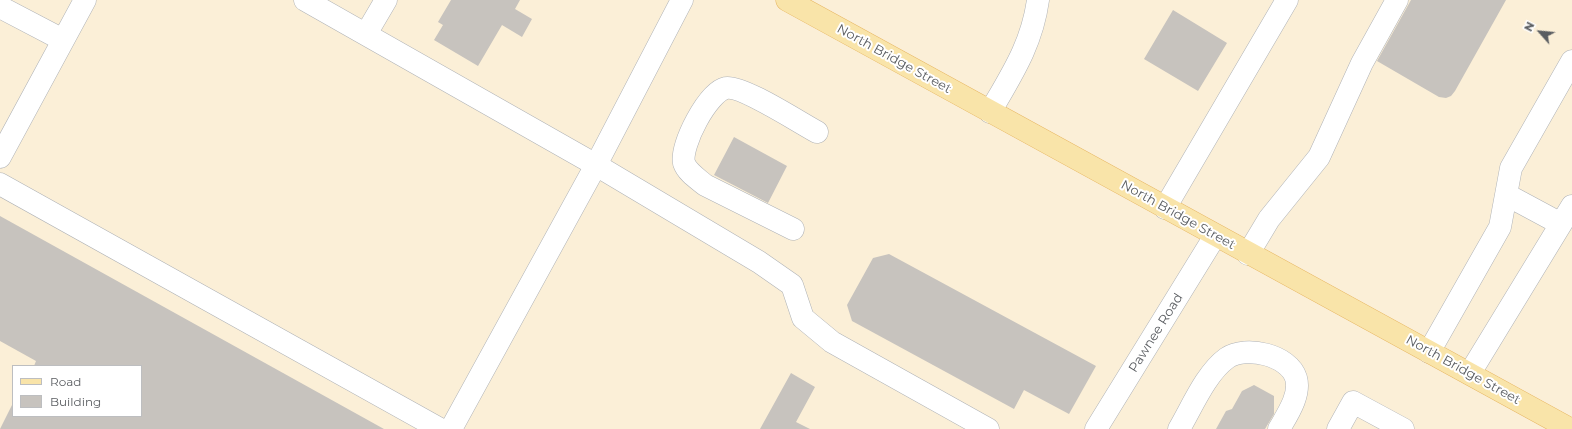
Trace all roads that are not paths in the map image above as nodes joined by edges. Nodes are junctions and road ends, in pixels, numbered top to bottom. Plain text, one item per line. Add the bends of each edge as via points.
1 (85, 0) edge
2 (305, 0) edge
3 (386, 0) edge
4 (682, 0) edge
5 (786, 0) edge
6 (1287, 0) edge
7 (1397, 0) edge
8 (1032, 3) edge
9 (0, 7) edge
10 (366, 34) junction
11 (63, 40) junction
12 (1572, 61) edge
13 (990, 112) junction
14 (817, 132) dead end
15 (0, 157) edge
16 (596, 165) junction
17 (0, 184) edge
18 (1507, 195) junction
19 (1572, 206) edge
20 (1165, 208) junction
21 (1561, 224) junction
22 (793, 230) dead end
23 (1215, 236) junction
24 (1248, 254) junction
25 (1429, 352) junction
26 (1470, 373) junction
27 (440, 429) edge
28 (451, 429) edge
29 (988, 429) edge
30 (1096, 429) edge
31 (1179, 429) edge
32 (1279, 429) edge
33 (1338, 429) edge
34 (1403, 429) edge
35 (1570, 429) edge

1 - 11 street
2 - 10 street
3 - 10 street
4 - 16 street
5 - 13 main road, North Bridge Street
6 - 20 street
7 - 24 street via 1362,63 1319,157 1269,219
8 - 13 street via 1031,36
9 - 11 street
10 - 16 street
11 - 15 street
12 - 18 street via 1511,168
13 - 20 main road, North Bridge Street
14 - 22 street via 751,95 726,88 708,101 684,151 684,164 692,175 705,185
16 - 28 street
16 - 29 street via 759,262 792,285 803,318 832,342
17 - 27 street
18 - 21 street
18 - 25 street via 1500,227
19 - 21 street
20 - 23 main road, North Bridge Street
21 - 26 street
23 - 24 main road, North Bridge Street
23 - 30 street, Pawnee Road
24 - 25 main road, North Bridge Street
25 - 26 main road, North Bridge Street
26 - 35 main road, North Bridge Street
31 - 32 street via 1214,370 1228,357 1241,353 1261,353 1290,367 1296,379 1295,397
33 - 34 street via 1353,402

